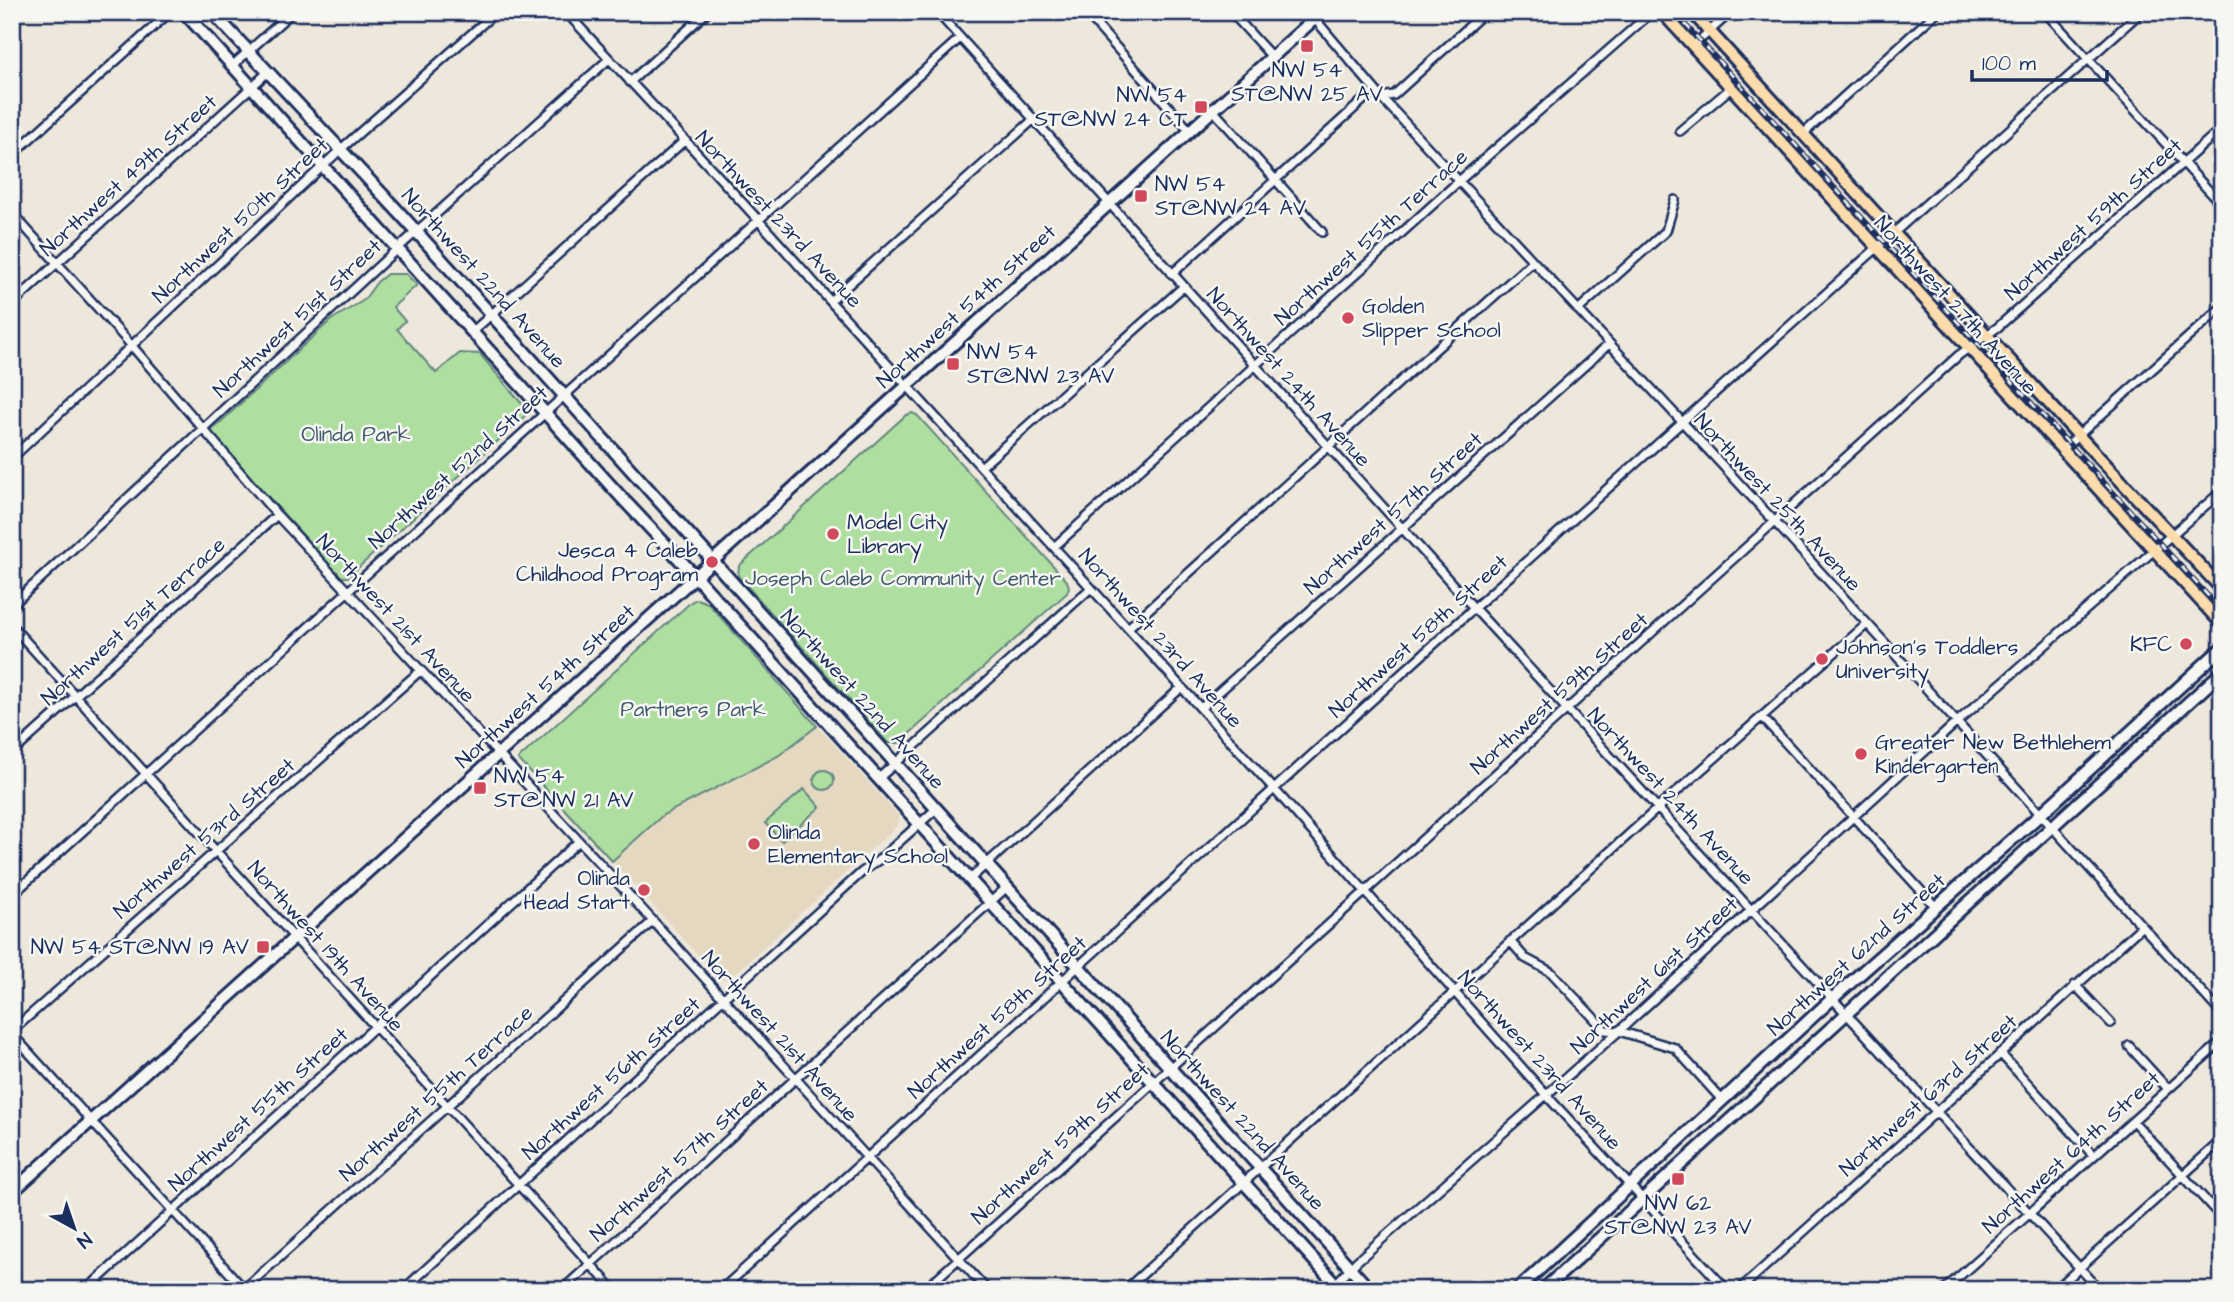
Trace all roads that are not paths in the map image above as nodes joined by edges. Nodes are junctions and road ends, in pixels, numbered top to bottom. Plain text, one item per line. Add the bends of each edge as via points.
1 (170, 12) edge
2 (184, 12) edge
3 (212, 12) edge
4 (292, 12) edge
5 (496, 12) edge
6 (566, 12) edge
7 (707, 12) edge
8 (937, 12) edge
9 (1085, 12) edge
10 (1231, 12) edge
11 (1485, 12) edge
12 (1652, 12) edge
13 (1662, 12) edge
14 (1692, 12) edge
15 (1731, 12) edge
16 (1937, 12) edge
17 (2045, 12) edge
18 (2141, 12) edge
19 (1315, 14) edge
20 (1710, 31) junction
21 (960, 38) junction
22 (1693, 46) junction
23 (248, 52) junction
24 (1272, 57) junction
25 (609, 59) junction
26 (2088, 59) junction
27 (232, 66) junction
28 (267, 73) junction
29 (630, 82) junction
30 (251, 87) junction
31 (1731, 88) junction
32 (1381, 97) junction
33 (1213, 110) junction
34 (1033, 120) junction
35 (2222, 128) edge
36 (1190, 131) junction
37 (1680, 131) dead end
38 (1803, 134) junction
39 (684, 141) junction
40 (341, 149) junction
41 (12, 155) edge
42 (2183, 162) junction
43 (322, 166) junction
44 (1276, 178) junction
45 (1459, 181) junction
46 (1675, 200) dead end
47 (1108, 204) junction
48 (2222, 205) edge
49 (12, 213) edge
50 (760, 220) junction
51 (417, 232) junction
52 (1322, 232) dead end
53 (1893, 232) junction
54 (1877, 247) junction
55 (397, 249) junction
56 (1533, 261) junction
57 (57, 263) junction
58 (1172, 274) junction
59 (1183, 287) junction
60 (830, 301) junction
61 (12, 304) edge
62 (2222, 307) edge
63 (1578, 310) junction
64 (491, 314) junction
65 (472, 332) junction
66 (1987, 335) junction
67 (1609, 344) junction
68 (132, 346) junction
69 (1969, 347) junction
70 (1254, 366) junction
71 (907, 385) junction
72 (564, 395) junction
73 (545, 413) junction
74 (1682, 424) junction
75 (203, 429) junction
76 (2078, 435) junction
77 (1329, 447) junction
78 (2062, 450) junction
79 (12, 458) edge
80 (981, 467) junction
81 (2222, 491) edge
82 (277, 515) junction
83 (1774, 521) junction
84 (1403, 528) junction
85 (2171, 536) junction
86 (1054, 547) junction
87 (2152, 550) junction
88 (713, 562) junction
89 (696, 577) junction
90 (1091, 588) junction
91 (2222, 589) edge
92 (347, 591) junction
93 (12, 606) edge
94 (1474, 608) junction
95 (1867, 624) junction
96 (2222, 624) edge
97 (12, 626) edge
98 (1128, 628) junction
99 (2222, 648) edge
100 (420, 671) junction
101 (2222, 672) edge
102 (1182, 687) junction
103 (75, 696) junction
104 (1201, 708) junction
105 (1567, 710) junction
106 (1762, 717) junction
107 (1957, 722) junction
108 (12, 753) edge
109 (497, 753) junction
110 (895, 764) junction
111 (146, 774) junction
112 (879, 778) junction
113 (1275, 790) junction
114 (1658, 808) junction
115 (936, 809) junction
116 (2041, 814) junction
117 (1854, 816) junction
118 (920, 824) junction
119 (2053, 828) junction
120 (579, 841) junction
121 (216, 851) junction
122 (986, 864) junction
123 (970, 879) junction
124 (1007, 887) junction
125 (1364, 891) junction
126 (12, 895) edge
127 (991, 902) junction
128 (1936, 906) junction
129 (1752, 908) junction
130 (653, 922) junction
131 (2141, 928) junction
132 (295, 938) junction
133 (1510, 941) junction
134 (1078, 966) junction
135 (1062, 981) junction
136 (2075, 985) junction
137 (1454, 991) junction
138 (1833, 998) junction
139 (723, 1000) junction
140 (1846, 1013) junction
141 (2222, 1014) edge
142 (2110, 1023) dead end
143 (375, 1026) junction
144 (1619, 1031) junction
145 (12, 1032) edge
146 (2222, 1041) edge
147 (2129, 1045) dead end
148 (2000, 1053) junction
149 (1169, 1067) junction
150 (795, 1079) junction
151 (1153, 1082) junction
152 (2168, 1089) junction
153 (1547, 1096) junction
154 (1723, 1101) junction
155 (448, 1106) junction
156 (1938, 1112) junction
157 (92, 1121) junction
158 (2133, 1121) junction
159 (2222, 1140) edge
160 (2093, 1155) junction
161 (866, 1158) junction
162 (1261, 1169) junction
163 (2183, 1176) junction
164 (1245, 1183) junction
165 (519, 1185) junction
166 (1630, 1185) junction
167 (12, 1192) edge
168 (1643, 1200) junction
169 (172, 1210) junction
170 (2030, 1213) junction
171 (2222, 1218) edge
172 (958, 1258) junction
173 (591, 1264) junction
174 (2080, 1267) junction
175 (1350, 1268) junction
176 (1335, 1288) edge
177 (244, 1289) edge
178 (86, 1290) edge
179 (403, 1290) edge
180 (562, 1290) edge
181 (614, 1290) edge
182 (721, 1290) edge
183 (924, 1290) edge
184 (987, 1290) edge
185 (1125, 1290) edge
186 (1370, 1290) edge
187 (1517, 1290) edge
188 (1543, 1290) edge
189 (1727, 1290) edge
190 (1739, 1290) edge
191 (1944, 1290) edge
192 (2055, 1290) edge
193 (2100, 1290) edge

1 - 41 street
2 - 27 main road, Northwest 22nd Avenue
3 - 23 main road, Northwest 22nd Avenue
4 - 23 street
5 - 40 street, Northwest 50th Street
6 - 25 street, Northwest 23rd Avenue
7 - 29 street
8 - 21 street, Northwest 24th Avenue
9 - 36 street
10 - 24 street
11 - 32 street via 1394,95
12 - 45 street, Northwest 55th Terrace
13 - 22 main road, Northwest 27th Avenue
14 - 20 main road, Northwest 27th Avenue
15 - 20 street
16 - 38 street
17 - 26 street
18 - 26 street, Northwest 58th Street
19 - 24 main road, Northwest 54th Street
19 - 32 street, Northwest 25th Avenue
20 - 22 street
20 - 38 main road, Northwest 27th Avenue
21 - 34 street, Northwest 24th Avenue
21 - 50 street, Northwest 52nd Street
22 - 31 main road, Northwest 27th Avenue
23 - 27 street
23 - 28 main road, Northwest 22nd Avenue
24 - 33 main road, Northwest 54th Street
25 - 29 street, Northwest 23rd Avenue
25 - 51 street, Northwest 51st Street
26 - 42 street
26 - 53 street, Northwest 58th Street
27 - 30 main road, Northwest 22nd Avenue
28 - 30 street, Northwest 49th Street
28 - 40 main road, Northwest 22nd Avenue
29 - 39 street, Northwest 23rd Avenue
30 - 43 main road, Northwest 22nd Avenue
30 - 57 street, Northwest 49th Street
31 - 37 street
31 - 54 main road, Northwest 27th Avenue
32 - 44 street via 1370,94
32 - 45 street, Northwest 25th Avenue
33 - 36 main road, Northwest 54th Street
33 - 44 street
34 - 47 street, Northwest 24th Avenue
34 - 60 street
35 - 42 street, Northwest 59th Street
36 - 47 main road, Northwest 54th Street
38 - 53 main road, Northwest 27th Avenue
39 - 50 street, Northwest 23rd Avenue
39 - 64 street
40 - 43 street, Northwest 50th Street
40 - 51 main road, Northwest 22nd Avenue
42 - 48 street
42 - 66 street, Northwest 59th Street
43 - 55 main road, Northwest 22nd Avenue
43 - 68 street, Northwest 50th Street
44 - 52 street
44 - 58 street
45 - 56 street, Northwest 25th Avenue
45 - 70 street, Northwest 55th Terrace
46 - 63 street via 1667,231
47 - 58 street, Northwest 24th Avenue
47 - 71 main road, Northwest 54th Street
49 - 57 street, Northwest 21st Avenue
50 - 60 street, Northwest 23rd Avenue
50 - 72 street, Northwest 52nd Street
51 - 55 street, Northwest 51st Street
51 - 64 main road, Northwest 22nd Avenue
53 - 54 street, Northwest 58th Street
53 - 66 main road, Northwest 27th Avenue
54 - 69 main road, Northwest 27th Avenue
54 - 74 street, Northwest 58th Street
55 - 65 main road, Northwest 22nd Avenue
55 - 75 street, Northwest 51st Street
56 - 63 street, Northwest 25th Avenue
56 - 77 street
57 - 61 street, Northwest 49th Street
57 - 68 street, Northwest 21st Avenue
58 - 59 street, Northwest 24th Avenue
59 - 70 street, Northwest 24th Avenue
59 - 80 street
60 - 71 street, Northwest 23rd Avenue
62 - 76 street
63 - 67 street, Northwest 25th Avenue
64 - 65 street
64 - 72 main road, Northwest 22nd Avenue
65 - 73 main road, Northwest 22nd Avenue
66 - 69 street, Northwest 59th Street
66 - 76 main road, Northwest 27th Avenue
67 - 74 street, Northwest 25th Avenue
67 - 84 street, Northwest 57th Street
68 - 75 street, Northwest 21st Avenue
68 - 79 street, Northwest 50th Street
69 - 78 main road, Northwest 27th Avenue
69 - 83 street, Northwest 59th Street
70 - 77 street, Northwest 24th Avenue
70 - 86 street, Northwest 55th Terrace
71 - 80 street, Northwest 23rd Avenue
71 - 88 main road, Northwest 54th Street
72 - 73 street, Northwest 52nd Street
72 - 88 main road, Northwest 22nd Avenue
73 - 89 main road, Northwest 22nd Avenue
73 - 92 street, Northwest 52nd Street
74 - 83 street, Northwest 25th Avenue
74 - 94 street, Northwest 58th Street
75 - 82 street, Northwest 21st Avenue
75 - 93 street, Northwest 51st Street
76 - 78 street
76 - 85 main road, Northwest 27th Avenue
77 - 84 street, Northwest 24th Avenue
77 - 98 street
78 - 87 main road, Northwest 27th Avenue
80 - 86 street, Northwest 23rd Avenue
81 - 85 street, Northwest 61st Street
82 - 92 street, Northwest 21st Avenue
82 - 103 street, Northwest 51st Terrace
83 - 95 street, Northwest 25th Avenue
83 - 105 street, Northwest 59th Street
84 - 94 street, Northwest 24th Avenue
84 - 104 street, Northwest 57th Street
85 - 87 street, Northwest 61st Street
85 - 91 main road, Northwest 27th Avenue
86 - 90 street, Northwest 23rd Avenue
87 - 96 main road, Northwest 27th Avenue
87 - 107 street, Northwest 61st Street
88 - 89 main road, Northwest 54th Street
88 - 110 main road, Northwest 22nd Avenue
89 - 109 main road, Northwest 54th Street
89 - 112 main road, Northwest 22nd Avenue
90 - 98 street, Northwest 23rd Avenue
90 - 110 street
92 - 100 street, Northwest 21st Avenue
92 - 111 street, Northwest 52nd Street
94 - 105 street, Northwest 24th Avenue
94 - 113 street, Northwest 58th Street
95 - 106 street
95 - 107 street, Northwest 25th Avenue
97 - 103 street, Northwest 19th Avenue
98 - 102 street, Northwest 23rd Avenue
99 - 116 main road, Northwest 62nd Street
100 - 109 street, Northwest 21st Avenue
100 - 121 street, Northwest 53rd Street
101 - 119 main road, Northwest 62nd Street
102 - 104 street, Northwest 23rd Avenue
102 - 122 street
103 - 108 street, Northwest 51st Terrace
103 - 111 street, Northwest 19th Avenue
104 - 113 street, Northwest 23rd Avenue
105 - 114 street, Northwest 24th Avenue
105 - 125 street, Northwest 59th Street
106 - 114 street
106 - 117 street
107 - 116 street, Northwest 25th Avenue
107 - 117 street, Northwest 61st Street
109 - 120 street, Northwest 21st Avenue
109 - 132 main road, Northwest 54th Street
110 - 112 street
110 - 115 main road, Northwest 22nd Avenue
111 - 121 street, Northwest 19th Avenue
111 - 126 street, Northwest 52nd Street
112 - 118 main road, Northwest 22nd Avenue
113 - 125 street, Northwest 23rd Avenue
113 - 134 street, Northwest 58th Street
114 - 129 street, Northwest 24th Avenue
114 - 133 street
115 - 118 street, Northwest 56th Street
115 - 122 main road, Northwest 22nd Avenue
116 - 119 street, Northwest 25th Avenue
116 - 128 main road, Northwest 62nd Street
117 - 128 street
117 - 129 street, Northwest 61st Street
118 - 123 main road, Northwest 22nd Avenue
118 - 139 street, Northwest 56th Street
119 - 131 street, Northwest 25th Avenue
119 - 140 main road, Northwest 62nd Street
120 - 130 street, Northwest 21st Avenue
120 - 143 street, Northwest 55th Street
121 - 132 street, Northwest 19th Avenue
121 - 145 street, Northwest 53rd Street
122 - 123 street
122 - 124 main road, Northwest 22nd Avenue
123 - 127 main road, Northwest 22nd Avenue
124 - 127 street, Northwest 57th Street
124 - 134 main road, Northwest 22nd Avenue
125 - 137 street, Northwest 23rd Avenue
125 - 149 street, Northwest 59th Street
127 - 135 main road, Northwest 22nd Avenue
127 - 150 street, Northwest 57th Street
128 - 138 main road, Northwest 62nd Street
129 - 138 street, Northwest 24th Avenue
129 - 144 street, Northwest 61st Street
130 - 139 street, Northwest 21st Avenue
130 - 155 street, Northwest 55th Terrace
131 - 136 street, Northwest 63rd Street
131 - 141 street, Northwest 25th Avenue
132 - 143 street, Northwest 19th Avenue
132 - 157 main road, Northwest 54th Street
133 - 137 street
133 - 144 street via 1525,958 1551,972 1605,1030
134 - 135 street, Northwest 58th Street
134 - 149 main road, Northwest 22nd Avenue
135 - 151 main road, Northwest 22nd Avenue
135 - 161 street, Northwest 58th Street
136 - 142 street
136 - 148 street, Northwest 63rd Street
137 - 153 street, Northwest 23rd Avenue
137 - 162 street
138 - 140 street, Northwest 24th Avenue
138 - 154 main road, Northwest 62nd Street
139 - 150 street, Northwest 21st Avenue
139 - 165 street, Northwest 56th Street
140 - 156 street, Northwest 24th Avenue
140 - 168 main road, Northwest 62nd Street
143 - 155 street, Northwest 19th Avenue
143 - 169 street, Northwest 55th Street
144 - 153 street, Northwest 61st Street
144 - 154 street via 1675,1048
145 - 157 street
146 - 152 street, Northwest 64th Street
147 - 152 street
148 - 156 street, Northwest 63rd Street
148 - 160 street
149 - 151 street, Northwest 59th Street
149 - 162 main road, Northwest 22nd Avenue
150 - 161 street, Northwest 21st Avenue
150 - 173 street, Northwest 57th Street
151 - 164 main road, Northwest 22nd Avenue
151 - 172 street, Northwest 59th Street
152 - 158 street, Northwest 64th Street
153 - 166 street, Northwest 23rd Avenue
153 - 175 street, Northwest 61st Street
154 - 166 main road, Northwest 62nd Street
155 - 165 street, Northwest 19th Avenue
155 - 177 street, Northwest 55th Terrace
156 - 170 street, Northwest 24th Avenue
156 - 190 street, Northwest 63rd Street
157 - 167 main road, Northwest 54th Street
157 - 169 street
158 - 160 street, Northwest 64th Street
158 - 163 street
159 - 163 street
160 - 170 street, Northwest 64th Street
161 - 172 street, Northwest 21st Avenue
161 - 182 street, Northwest 58th Street
162 - 164 street
162 - 175 main road, Northwest 22nd Avenue
163 - 171 street
163 - 174 street
164 - 176 main road, Northwest 22nd Avenue
164 - 185 street
165 - 173 street, Northwest 19th Avenue
165 - 179 street, Northwest 56th Street
166 - 168 street, Northwest 23rd Avenue
166 - 187 main road, Northwest 62nd Street
168 - 188 main road, Northwest 62nd Street
168 - 189 street, Northwest 23rd Avenue
169 - 177 street
169 - 178 street, Northwest 55th Street
170 - 174 street, Northwest 24th Avenue
170 - 191 street, Northwest 64th Street
172 - 183 street, Northwest 59th Street
172 - 184 street, Northwest 21st Avenue
173 - 180 street, Northwest 57th Street
173 - 181 street, Northwest 19th Avenue
174 - 192 street
174 - 193 street, Northwest 24th Avenue
175 - 176 street, Northwest 61st Street
175 - 186 main road, Northwest 22nd Avenue

